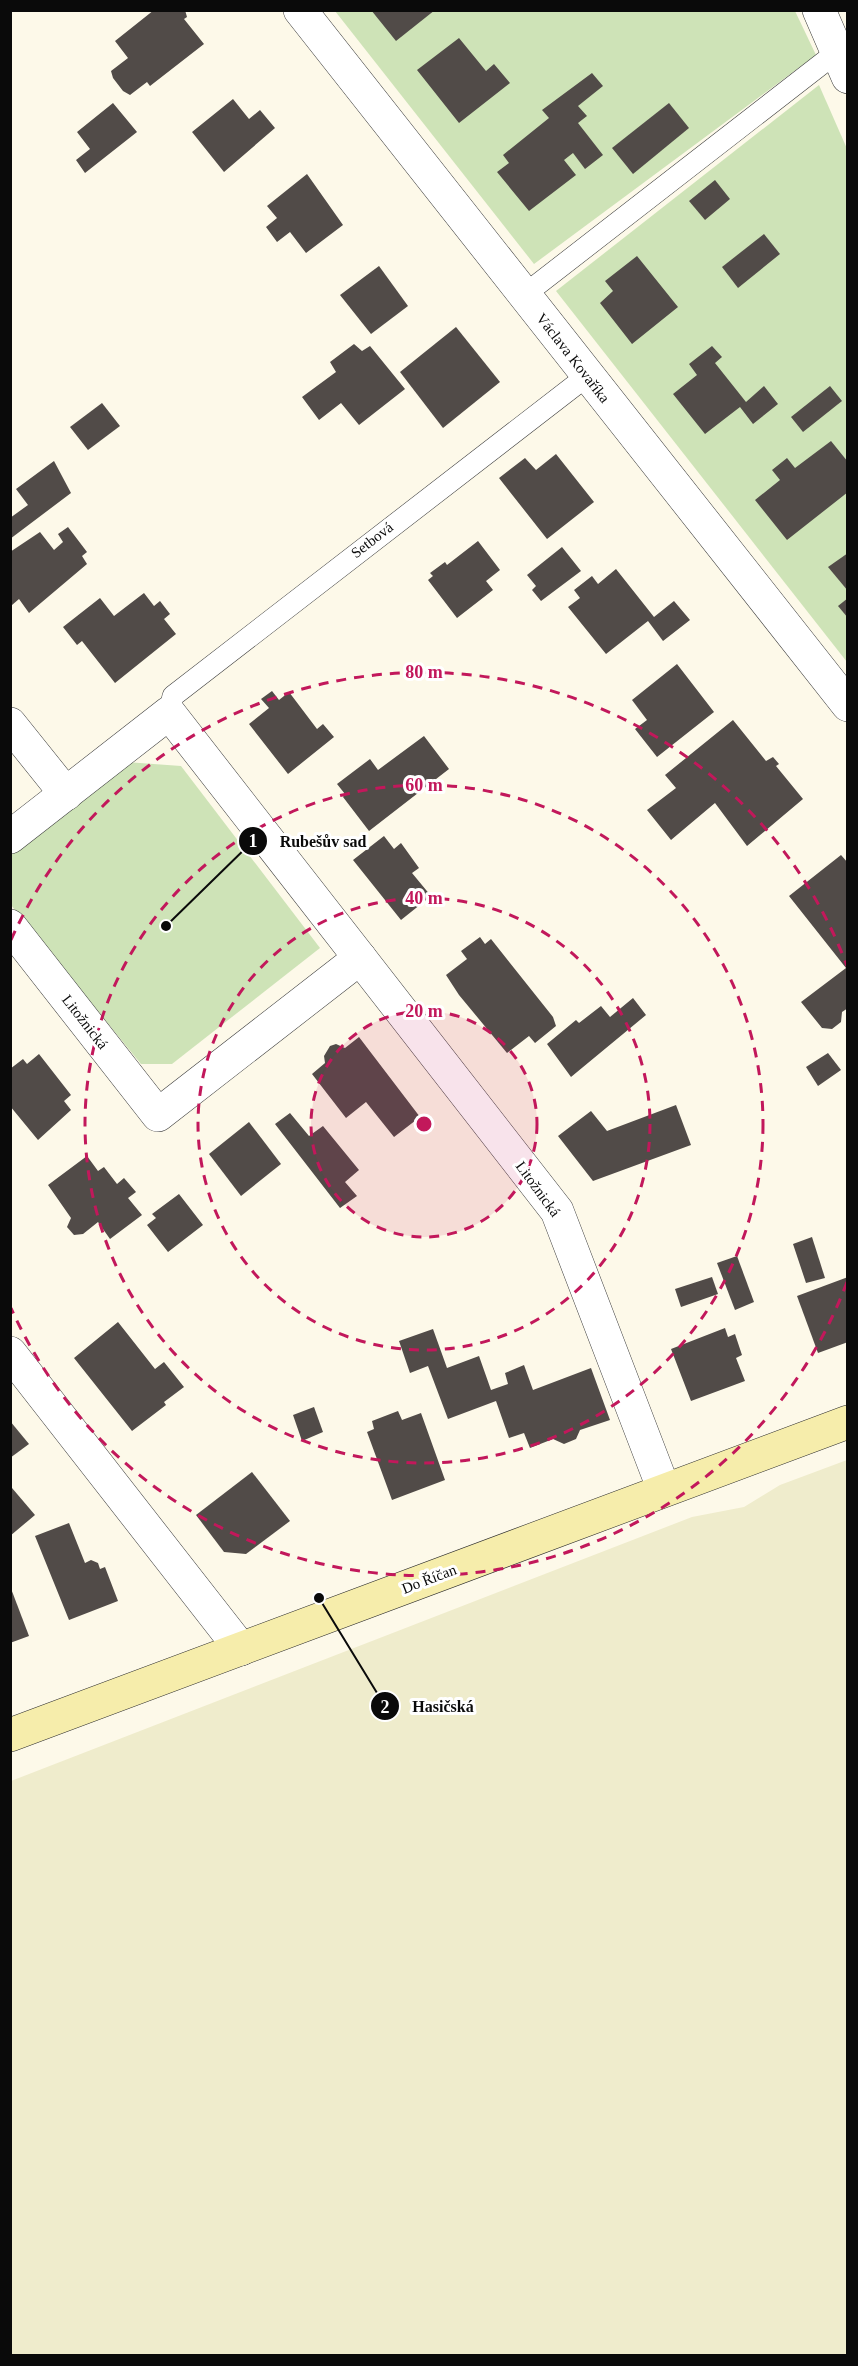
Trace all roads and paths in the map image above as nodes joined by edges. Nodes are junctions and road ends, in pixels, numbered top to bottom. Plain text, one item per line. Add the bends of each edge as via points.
1 (300, 10) edge
2 (819, 10) edge
3 (842, 64) edge
4 (524, 295) junction
5 (587, 376) junction
6 (848, 705) edge
7 (169, 713) junction
8 (10, 724) edge
9 (66, 794) junction
10 (10, 837) edge
11 (10, 926) edge
12 (360, 958) junction
13 (10, 1353) edge
14 (848, 1422) edge
15 (664, 1490) junction
16 (241, 1649) junction
17 (10, 1735) edge

1 - 4 street, Václava Kovaříka
2 - 3 street
3 - 4 lane
4 - 5 street, Václava Kovaříka
5 - 6 street, Václava Kovaříka
5 - 7 lane, Setbová via 173,696
7 - 9 street
7 - 12 street, Litožnická
8 - 9 street
9 - 10 street
11 - 12 street, Litožnická via 158,1115
12 - 15 street, Litožnická via 557,1211
13 - 16 street
14 - 15 street, Do Říčan
15 - 16 street, Do Říčan
16 - 17 street, Do Říčan

